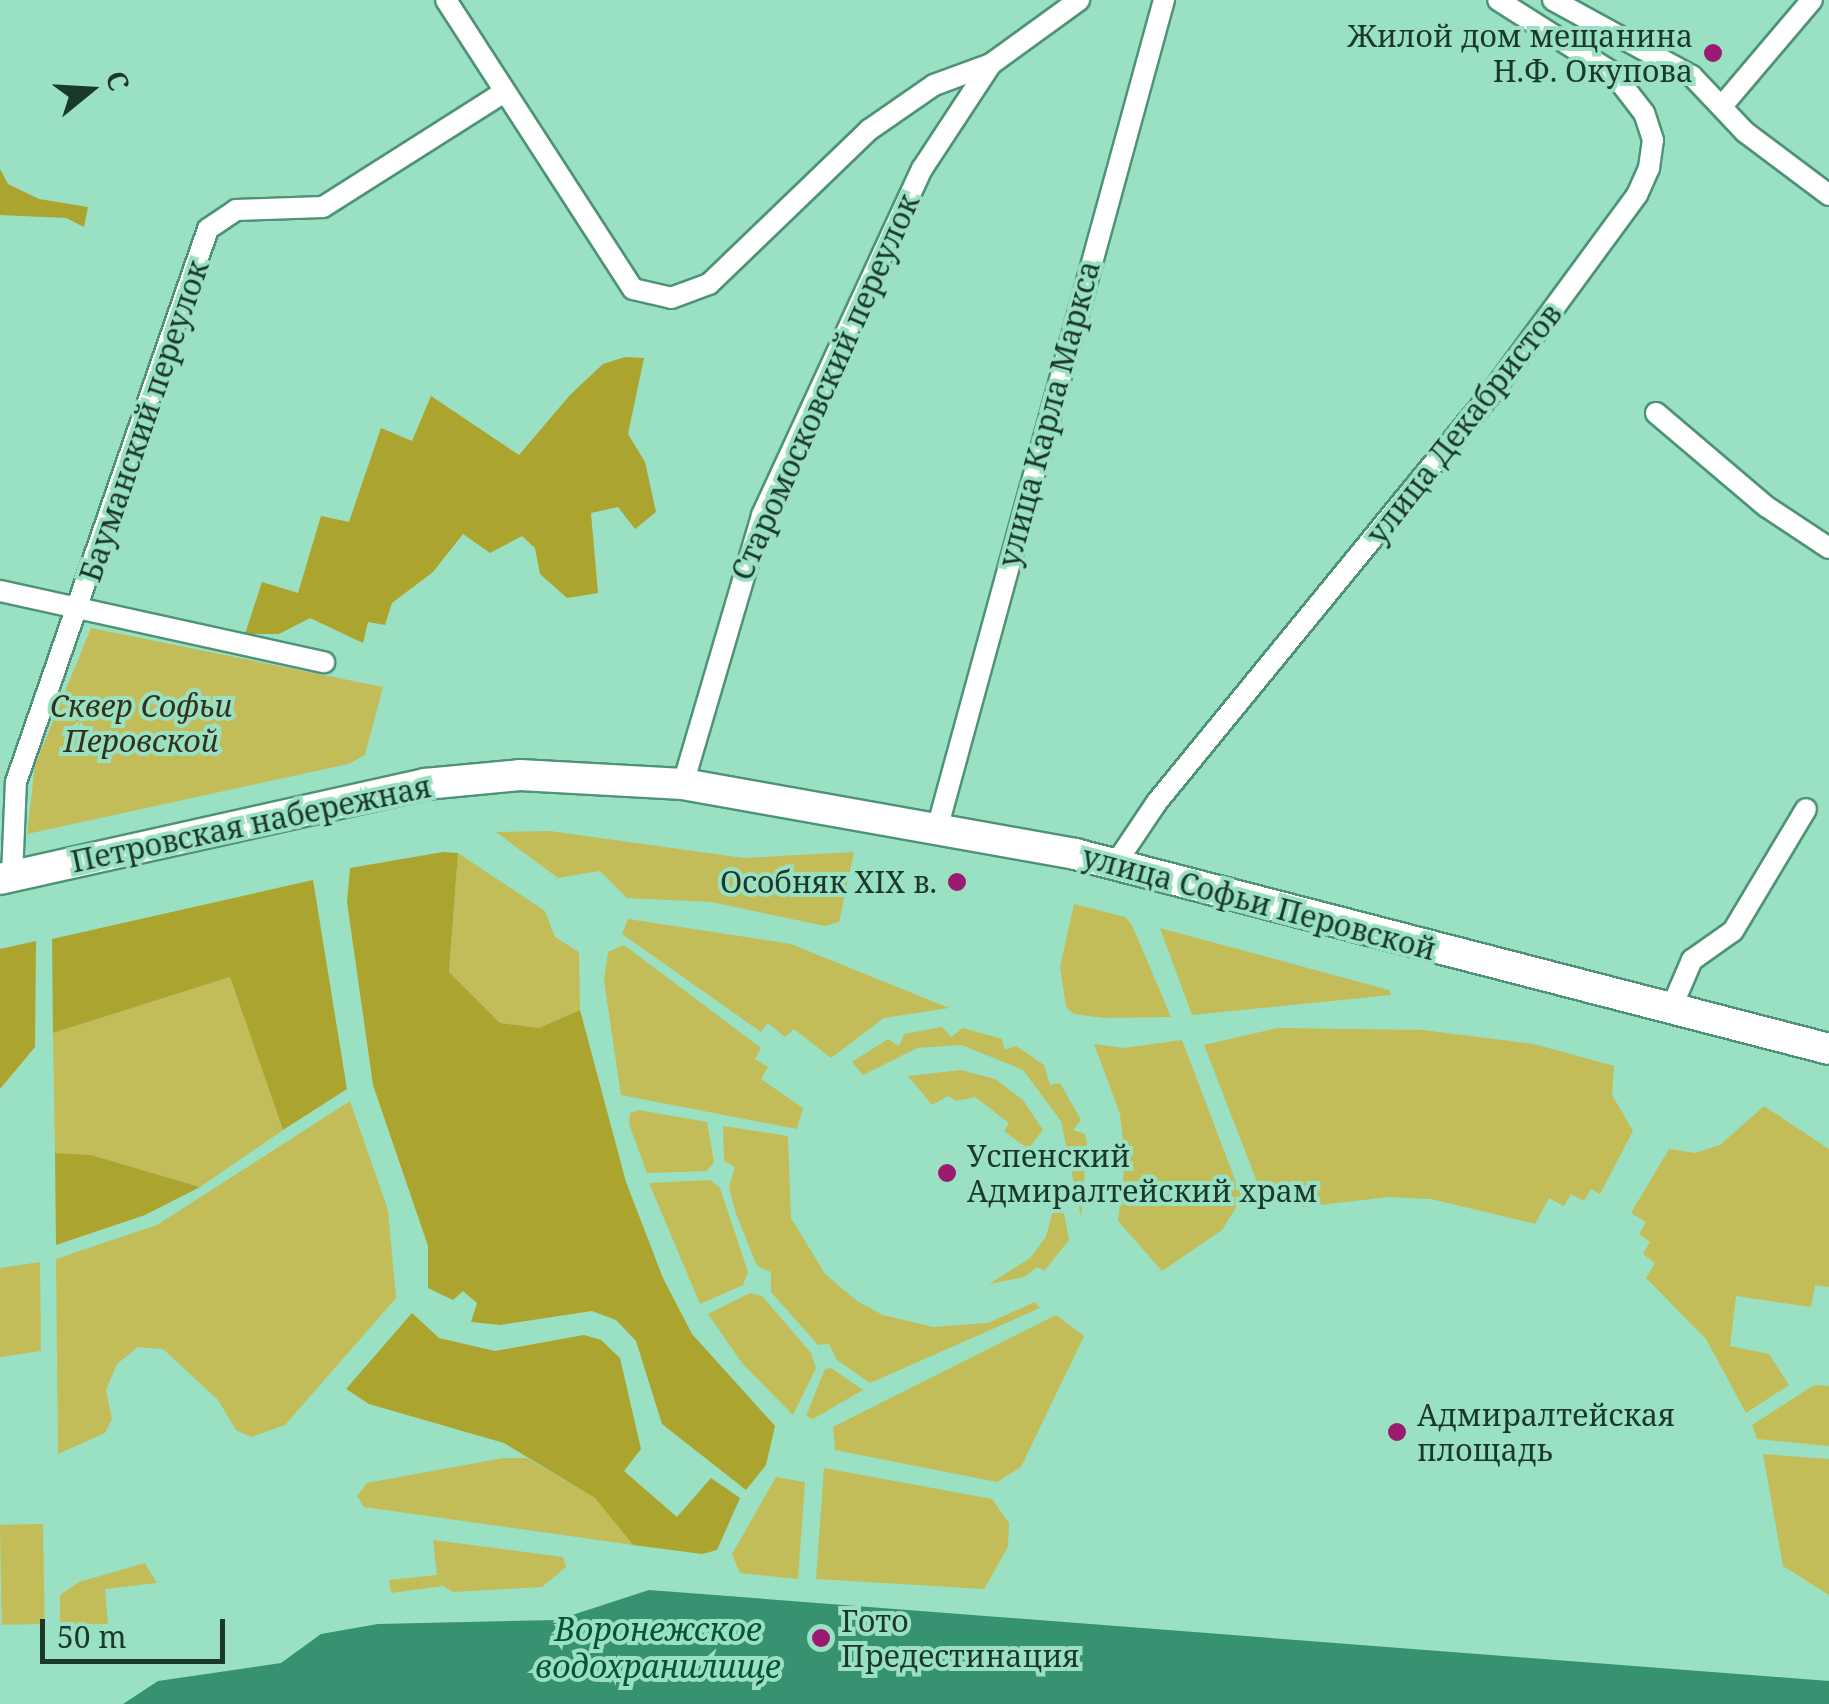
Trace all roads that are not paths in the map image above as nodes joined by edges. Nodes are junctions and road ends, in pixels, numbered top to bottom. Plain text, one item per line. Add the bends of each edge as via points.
1 (1079, 0) edge
2 (1164, 0) edge
3 (1498, 0) edge
4 (1553, 0) edge
5 (1812, 0) edge
6 (451, 2) edge
7 (990, 64) junction
8 (504, 92) junction
9 (1722, 106) junction
10 (1829, 195) edge
11 (1656, 412) dead end
12 (1829, 548) edge
13 (0, 591) edge
14 (80, 610) junction
15 (324, 662) dead end
16 (683, 784) junction
17 (1806, 809) dead end
18 (937, 829) junction
19 (1116, 863) junction
20 (6, 877) edge
21 (1670, 1010) junction
22 (1829, 1049) edge

1 - 7 street
2 - 18 street, улица Карла Маркса
3 - 19 street, улица Декабристов via 1612,73 1644,113 1653,140 1649,168 1493,391 1157,802
4 - 9 street via 1692,76
5 - 9 street
6 - 8 street
7 - 8 street via 934,85 870,130 709,284 671,298 634,288
7 - 16 street, Старомосковский переулок via 922,169 762,515
8 - 14 street, Бауманский переулок via 323,207 236,210 208,230
9 - 10 street
11 - 12 street via 1767,507
13 - 14 street
14 - 15 street
14 - 20 street, Бауманский переулок via 16,782
16 - 18 main road, улица Софьи Перовской
16 - 20 main road, Петровская набережная via 520,775 425,784
17 - 21 street via 1732,931 1692,960
18 - 19 main road, улица Софьи Перовской
19 - 21 main road, улица Софьи Перовской
21 - 22 main road, улица Софьи Перовской

